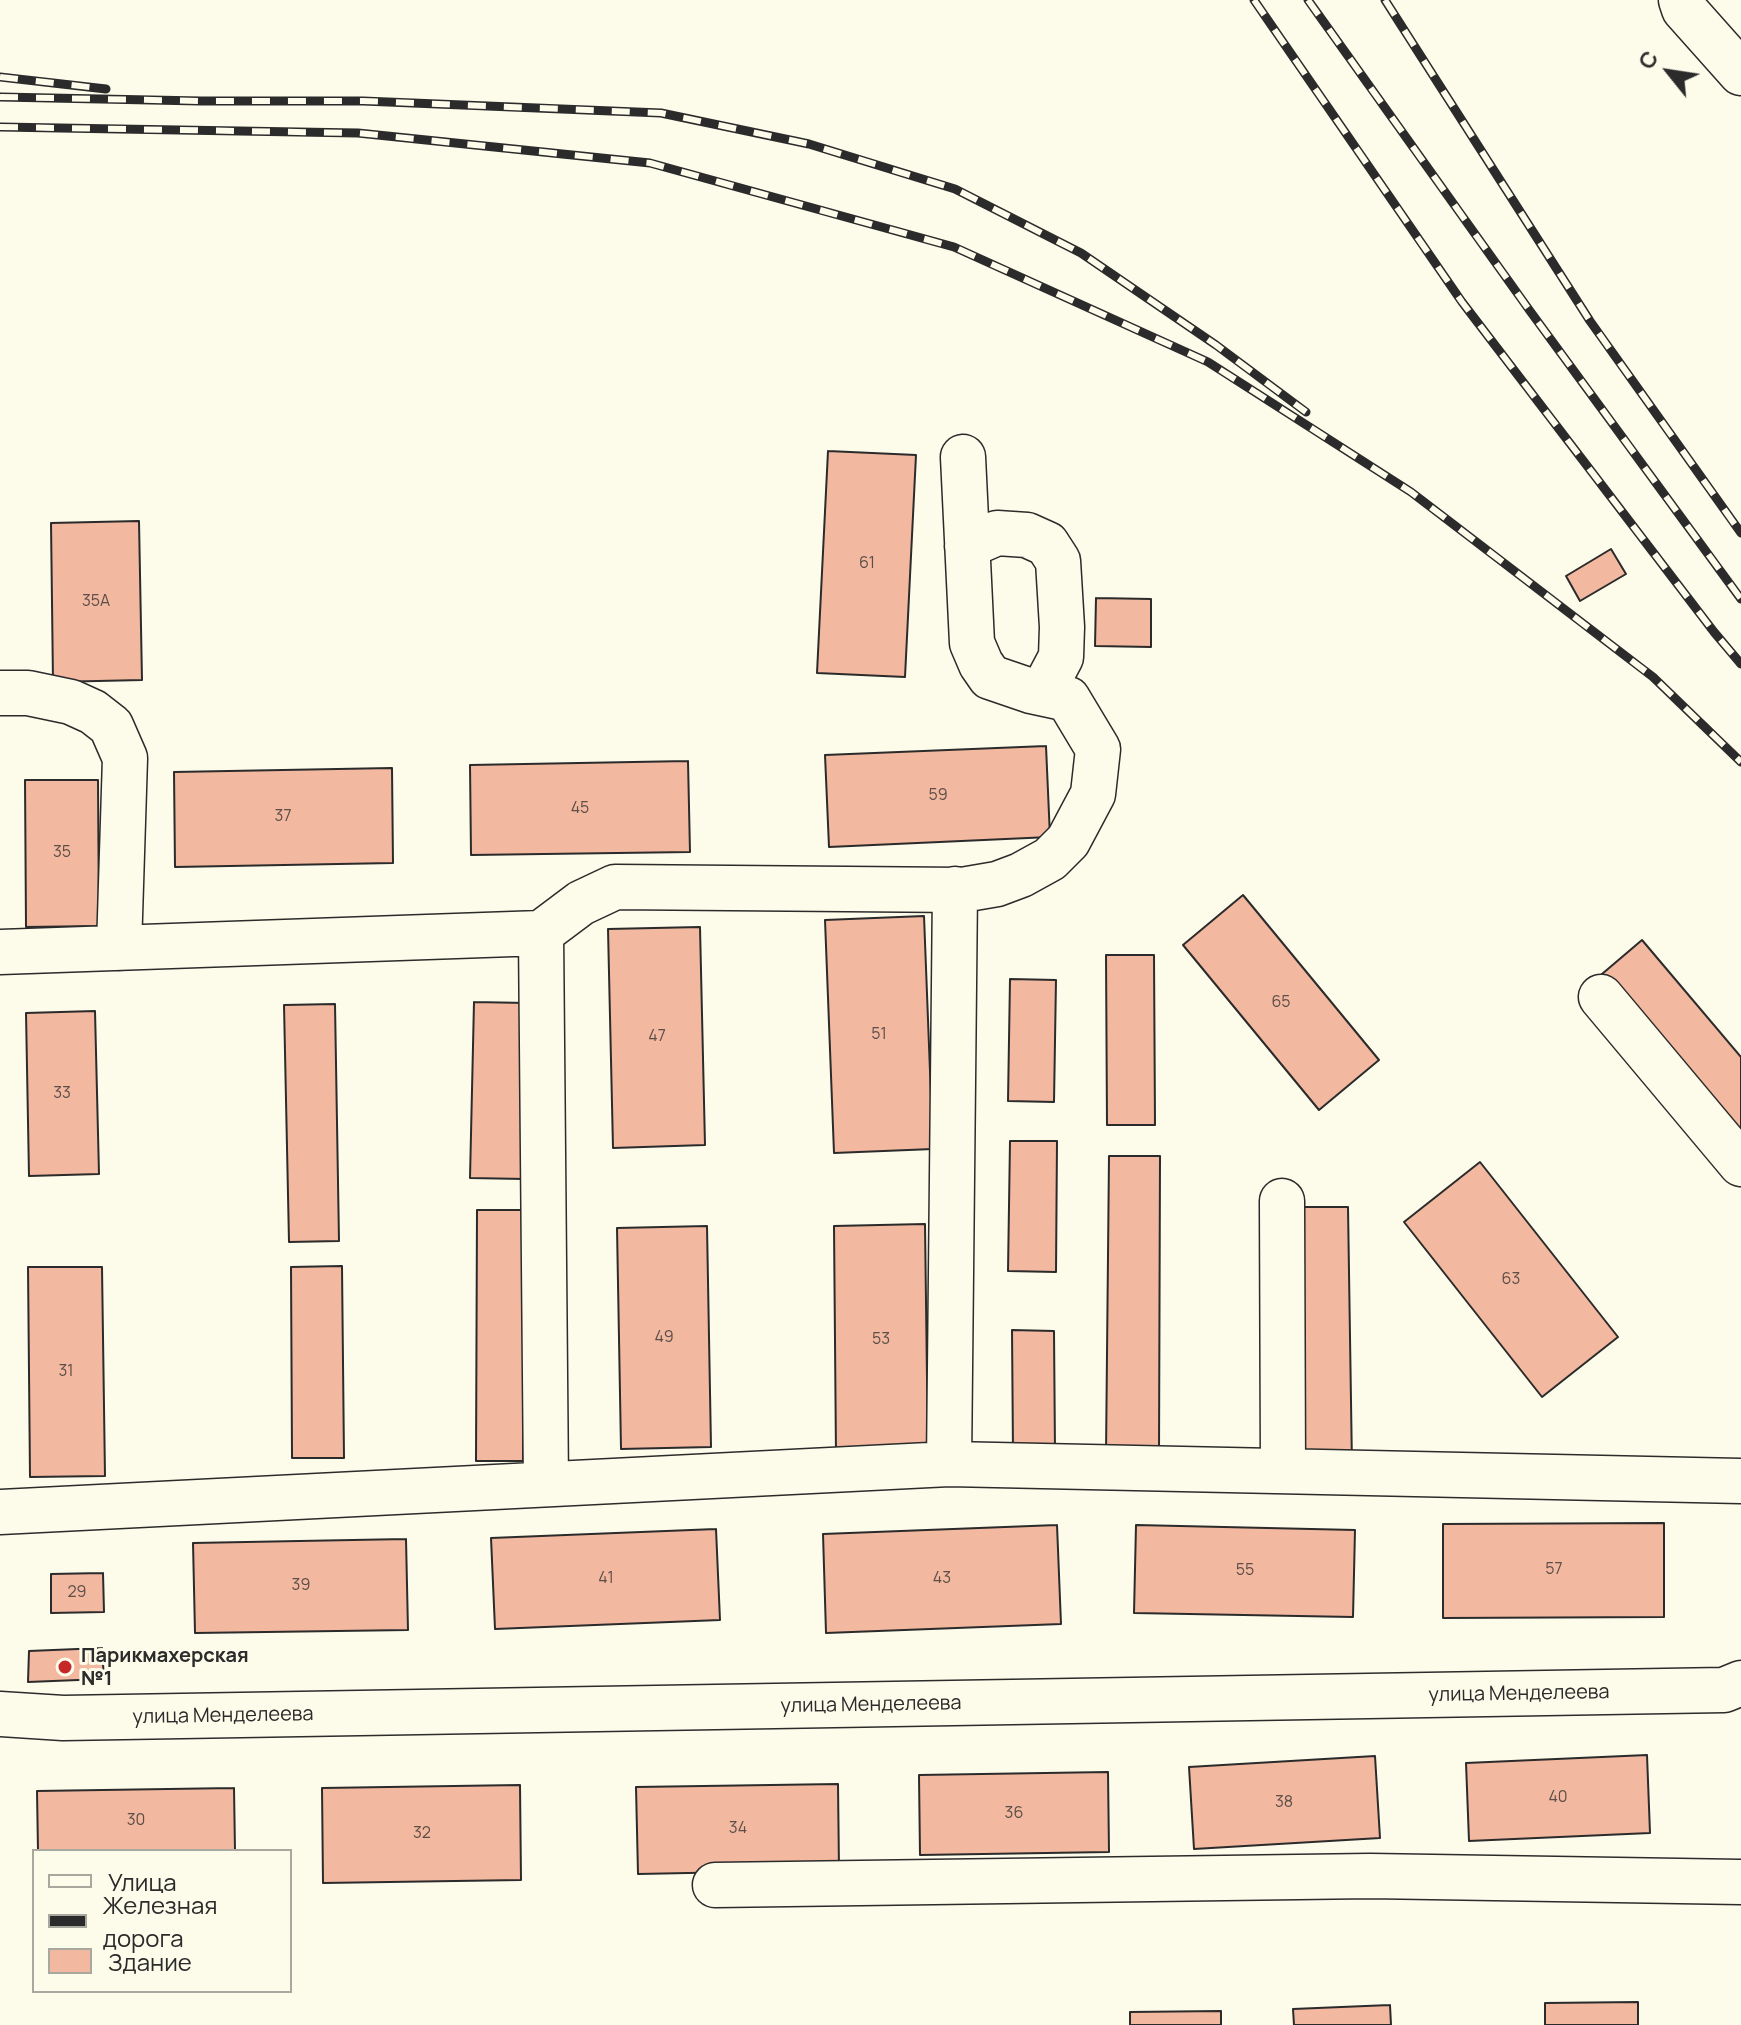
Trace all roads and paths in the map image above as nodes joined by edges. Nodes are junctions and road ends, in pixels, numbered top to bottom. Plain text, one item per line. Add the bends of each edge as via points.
1 (1681, 0) edge
2 (1741, 73) edge
3 (963, 457) dead end
4 (967, 546) junction
5 (0, 693) edge
6 (1042, 693) junction
7 (955, 889) junction
8 (541, 933) junction
9 (119, 948) junction
10 (0, 952) edge
11 (1601, 997) dead end
12 (1741, 1164) edge
13 (1282, 1201) dead end
14 (949, 1464) junction
15 (1283, 1471) junction
16 (1741, 1481) edge
17 (546, 1484) junction
18 (0, 1512) edge
19 (1741, 1683) edge
20 (0, 1714) edge
21 (1741, 1882) edge
22 (715, 1885) dead end

1 - 2 street
3 - 4 street
4 - 6 street via 972,643 981,664 990,677
4 - 6 street via 997,533 1027,535 1047,544 1058,561 1061,657
5 - 9 street via 71,702 111,726 125,758
6 - 7 street via 1068,699 1098,749 1093,794 1068,841 1050,859 997,884
7 - 8 street via 615,887 581,903
7 - 14 street
8 - 9 street
8 - 17 street
9 - 10 street
11 - 12 street
13 - 15 street
14 - 15 street
14 - 17 street
15 - 16 street
17 - 18 street
19 - 20 street, улица Менделеева via 1708,1691 95,1718
21 - 22 street via 1370,1876

